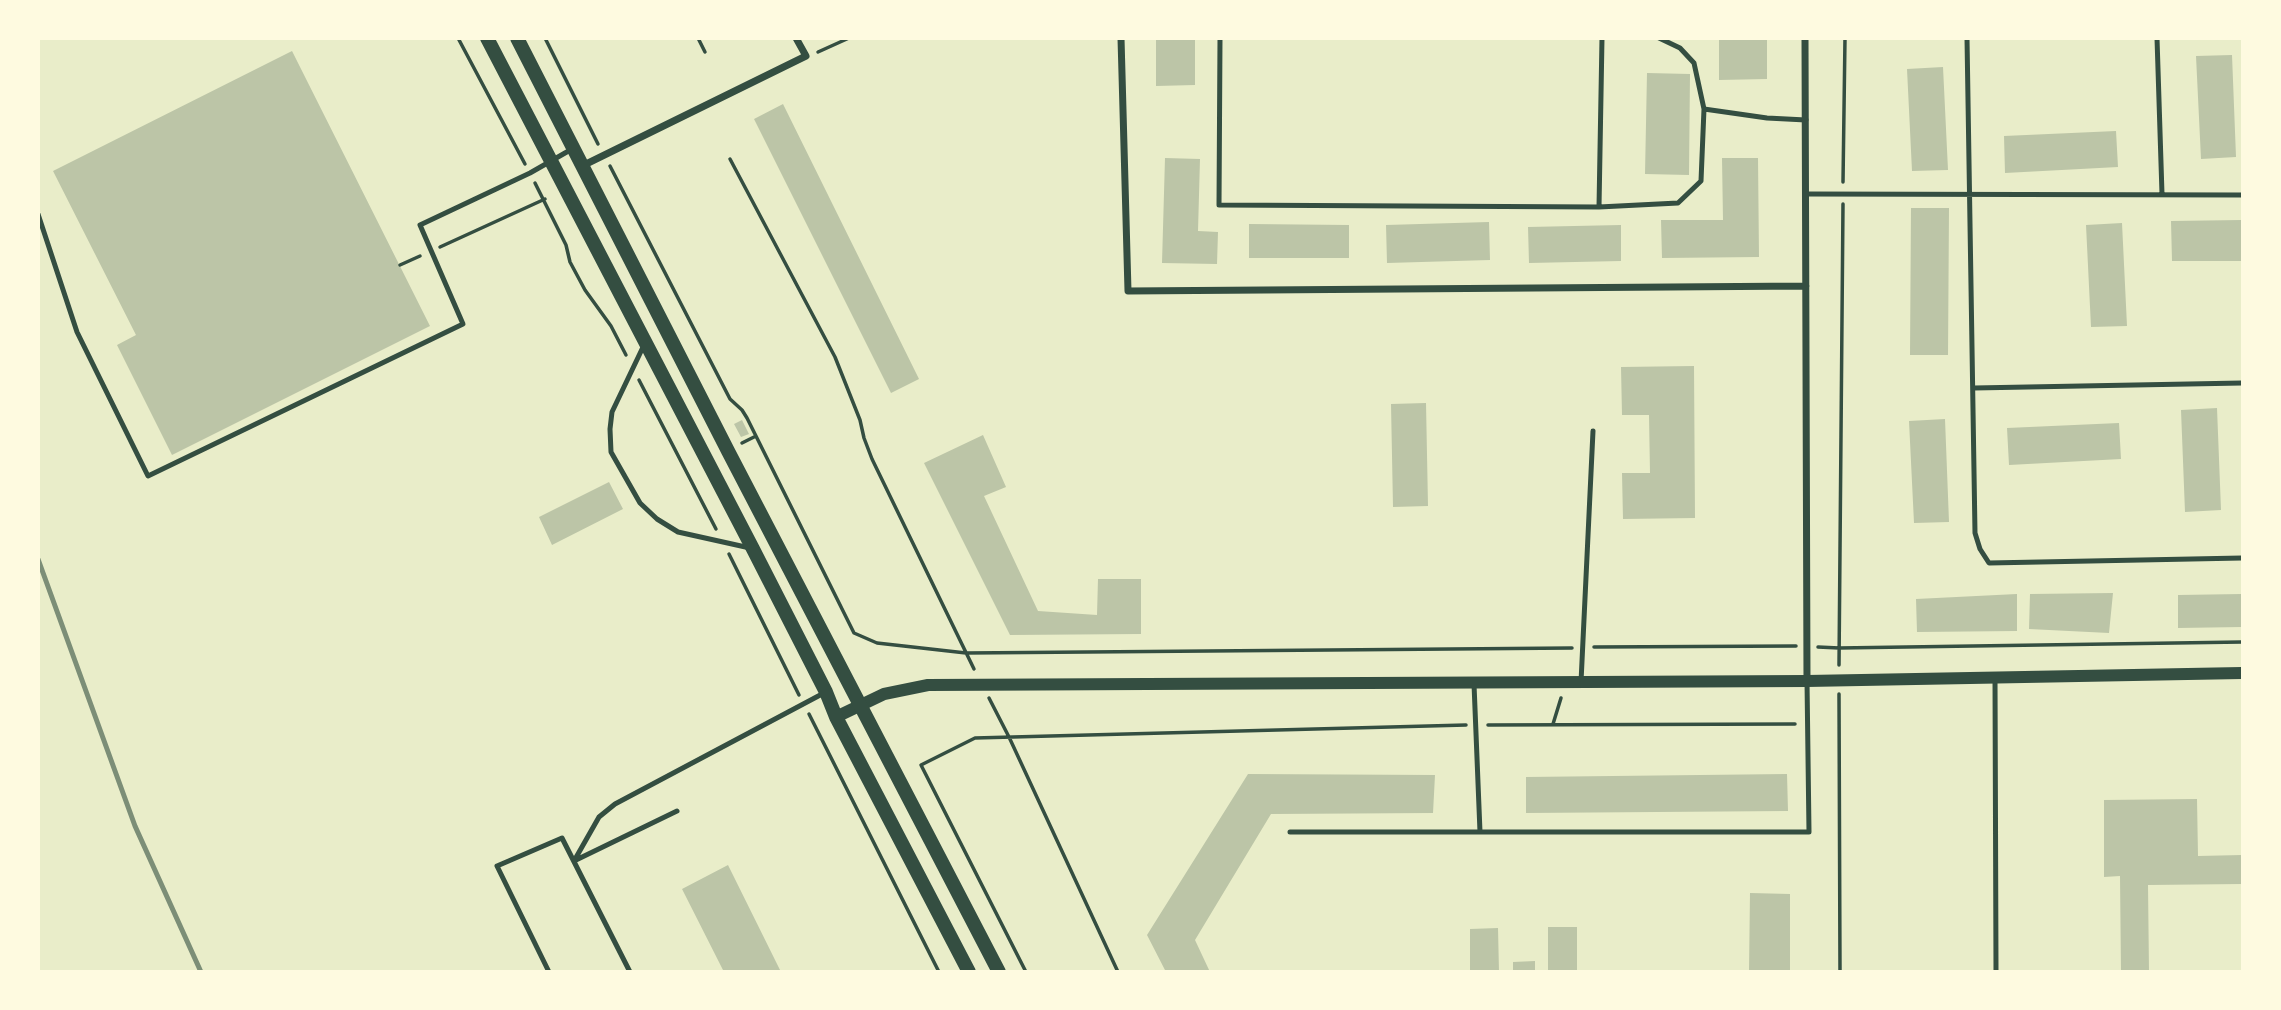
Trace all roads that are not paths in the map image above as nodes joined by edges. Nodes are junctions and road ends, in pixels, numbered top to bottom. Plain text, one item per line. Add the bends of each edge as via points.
1 (487, 38) edge
2 (517, 38) edge
3 (796, 38) edge
4 (1121, 38) edge
5 (1220, 38) edge
6 (1602, 38) edge
7 (1659, 38) edge
8 (1805, 38) edge
9 (1967, 38) edge
10 (2157, 38) edge
11 (1704, 109) junction
12 (1805, 120) junction
13 (572, 149) junction
14 (552, 162) junction
15 (584, 170) junction
16 (1806, 194) junction
17 (2162, 194) junction
18 (1971, 195) junction
19 (2242, 195) edge
20 (1599, 207) junction
21 (38, 214) edge
22 (1806, 286) junction
23 (646, 342) junction
24 (2242, 383) edge
25 (1974, 388) junction
26 (1593, 430) dead end
27 (753, 549) junction
28 (2242, 558) edge
29 (2242, 673) edge
30 (1995, 677) junction
31 (1807, 681) junction
32 (1581, 682) junction
33 (1474, 683) junction
34 (826, 692) junction
35 (861, 704) junction
36 (836, 717) junction
37 (677, 811) dead end
38 (1290, 832) dead end
39 (1480, 832) junction
40 (574, 861) junction
41 (549, 971) edge
42 (630, 971) edge
43 (969, 971) edge
44 (999, 971) edge
45 (1996, 971) edge

1 - 14 main road
2 - 13 main road
3 - 15 street via 806,56
4 - 22 street via 1128,291
5 - 20 lane via 1219,205
6 - 20 lane
7 - 11 lane via 1680,48 1694,63
8 - 12 street
9 - 18 lane
10 - 17 lane
11 - 12 lane
11 - 20 lane via 1701,181 1678,203
12 - 16 street
13 - 14 lane
13 - 15 main road
14 - 21 lane via 420,225 463,324 148,476 77,332
14 - 23 main road
15 - 35 main road
16 - 18 lane
16 - 22 street
17 - 18 lane
17 - 19 lane
18 - 25 lane
22 - 31 street
23 - 27 main road
23 - 27 lane via 612,412 611,452 640,503 657,519 678,532
24 - 25 lane
25 - 28 lane via 1975,533 1989,563
26 - 32 lane
27 - 34 main road
29 - 30 street
30 - 31 street
30 - 45 lane
31 - 32 street
31 - 39 lane via 1809,832
32 - 33 street
33 - 35 street via 928,685
33 - 39 lane
34 - 36 main road
34 - 40 lane via 615,804 599,817
35 - 36 street
35 - 44 main road
36 - 43 main road
37 - 40 lane
38 - 39 lane
40 - 41 lane via 562,838 497,866
40 - 42 lane

